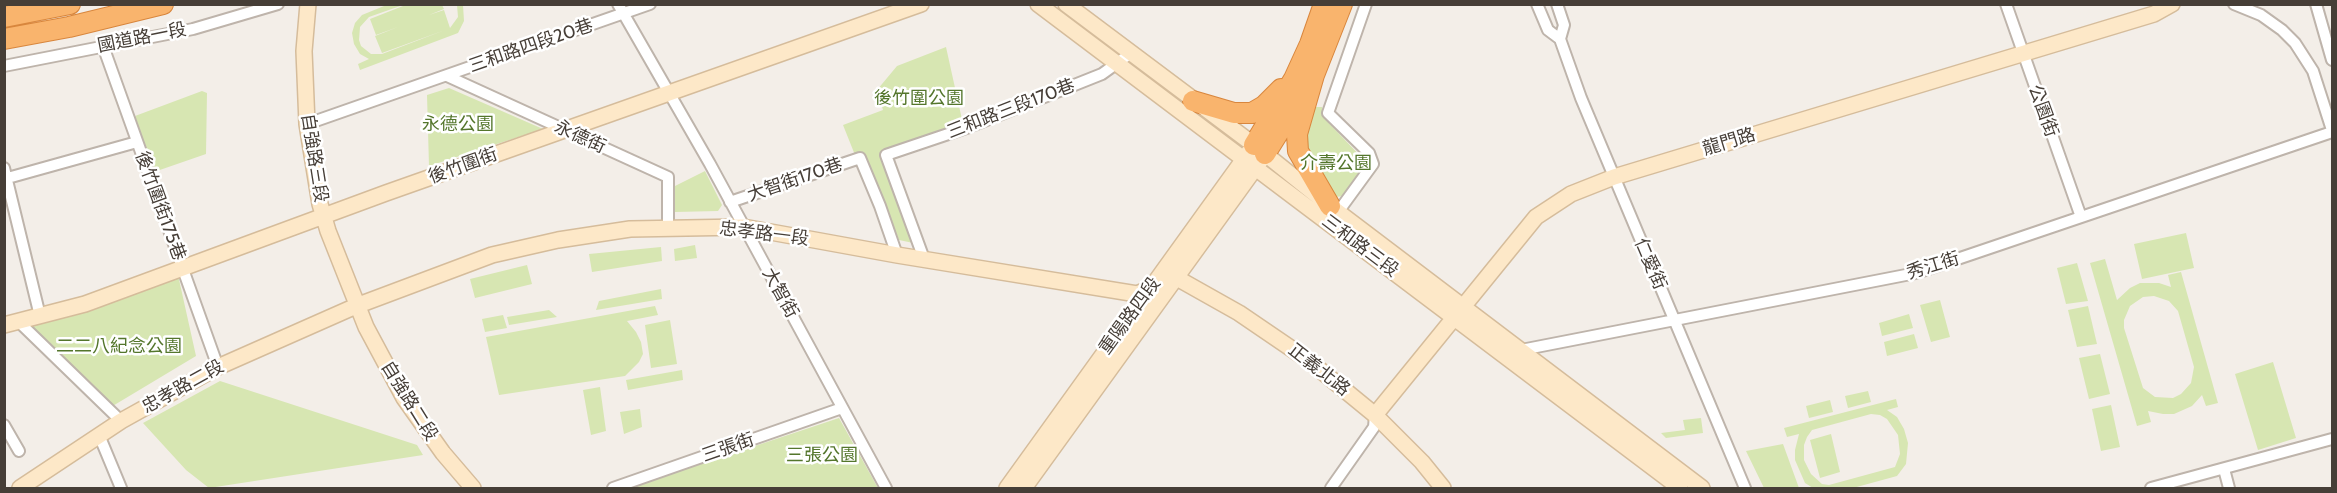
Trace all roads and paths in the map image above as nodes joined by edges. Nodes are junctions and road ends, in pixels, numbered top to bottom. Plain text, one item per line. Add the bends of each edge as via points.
1 (70, 4) edge
2 (163, 4) edge
3 (278, 4) edge
4 (308, 4) edge
5 (650, 4) edge
6 (921, 4) edge
7 (1038, 4) edge
8 (1066, 4) edge
9 (1324, 4) edge
10 (1342, 4) edge
11 (1366, 4) edge
12 (1537, 4) edge
13 (1557, 4) edge
14 (2006, 4) edge
15 (2172, 4) edge
16 (2234, 4) edge
17 (2316, 4) edge
18 (621, 9) edge
19 (2152, 9) edge
20 (4, 17) edge
21 (4, 39) edge
22 (1560, 39) junction
23 (1310, 44) junction
24 (103, 46) junction
25 (2023, 52) junction
26 (1131, 53) junction
27 (2332, 60) edge
28 (1118, 63) junction
29 (4, 66) edge
30 (1314, 75) junction
31 (447, 76) junction
32 (669, 93) junction
33 (1193, 101) junction
34 (306, 124) junction
35 (565, 129) junction
36 (2332, 131) edge
37 (137, 142) junction
38 (1255, 156) junction
39 (5, 175) edge
40 (1614, 177) junction
41 (730, 202) junction
42 (1334, 209) junction
43 (324, 216) junction
44 (2081, 217) junction
45 (668, 227) junction
46 (743, 227) junction
47 (897, 255) junction
48 (924, 259) junction
49 (182, 268) junction
50 (1175, 278) junction
51 (1149, 289) junction
52 (356, 306) junction
53 (1459, 311) junction
54 (40, 316) junction
55 (1674, 321) junction
56 (12, 324) edge
57 (1521, 350) junction
58 (218, 367) junction
59 (842, 408) junction
60 (1374, 415) junction
61 (121, 422) junction
62 (4, 425) edge
63 (99, 435) junction
64 (2332, 439) edge
65 (19, 451) dead end
66 (2224, 469) junction
67 (20, 489) edge
68 (121, 489) edge
69 (473, 489) edge
70 (613, 489) edge
71 (886, 489) edge
72 (1007, 489) edge
73 (1024, 489) edge
74 (1330, 489) edge
75 (1443, 489) edge
76 (1680, 489) edge
77 (1702, 489) edge
78 (1745, 489) edge
79 (2151, 489) edge
80 (2229, 489) edge

1 - 20 highway
2 - 21 highway
3 - 24 street, 國道路一段 via 193,29
4 - 34 street, 自強路三段 via 304,51
5 - 18 street, 三和路四段20巷
6 - 32 street, 後竹圍街
7 - 28 street, 三和路三段
8 - 26 street, 三和路三段
9 - 23 highway
10 - 30 highway
11 - 42 street via 1328,113 1369,153 1373,164
12 - 22 street, 仁愛街 via 1548,30
13 - 22 street, 仁愛街 via 1564,25
14 - 25 street, 公園街
15 - 19 street, 龍門路
16 - 36 street via 2261,15 2295,43 2313,71
17 - 27 street
18 - 31 street, 三和路四段20巷
18 - 32 street, 大智街
19 - 25 street, 龍門路
22 - 40 street, 仁愛街
23 - 33 highway via 1279,93 1252,113 1234,113
23 - 38 highway
24 - 29 street, 國道路一段
24 - 37 street, 後竹圍街175巷
25 - 40 street, 龍門路
25 - 44 street, 公園街
26 - 28 street, 三和路三段170巷
26 - 33 street, 三和路三段
28 - 38 street, 三和路三段
28 - 48 street, 三和路三段170巷 via 1073,86 886,155
30 - 38 highway
30 - 42 highway via 1297,134 1298,151
31 - 34 street, 三和路四段20巷
31 - 35 street, 永德街
32 - 35 street, 後竹圍街
32 - 41 street, 大智街
33 - 38 street, 三和路三段
34 - 43 street, 自強路三段
35 - 43 street, 後竹圍街
35 - 45 street, 永德街 via 668,177
36 - 44 street, 秀江街
37 - 39 street
37 - 49 street, 後竹圍街175巷
38 - 42 street, 三和路三段
38 - 50 street, 重陽路四段
38 - 51 street, 重陽路四段
38 - 53 street, 三和路三段
39 - 54 street
40 - 53 street, 龍門路 via 1571,194 1536,217
40 - 55 street, 仁愛街
41 - 46 street, 大智街
41 - 47 street, 大智街170巷 via 860,158
42 - 53 street, 三和路三段
43 - 49 street, 後竹圍街
43 - 52 street, 自強路三段
44 - 55 street, 秀江街 via 1916,273
45 - 46 street, 忠孝路一段
45 - 52 street, 忠孝路一段 via 558,240 492,255
46 - 47 street, 忠孝路一段
46 - 59 street, 大智街
47 - 48 street, 忠孝路一段
48 - 51 street, 忠孝路一段 via 1137,294
49 - 54 street, 後竹圍街
49 - 58 street, 後竹圍街175巷
50 - 51 street, 忠孝路一段
50 - 60 street, 正義北路 via 1272,334
50 - 73 street, 重陽路四段
51 - 72 street, 重陽路四段
52 - 58 street, 忠孝路二段
52 - 69 street, 自強路二段 via 404,398
53 - 57 street, 三和路三段
53 - 60 street, 龍門路
53 - 76 street, 三和路三段
54 - 56 street, 後竹圍街
55 - 57 street, 秀江街
55 - 78 street, 仁愛街
56 - 61 street
57 - 77 street, 三和路三段
58 - 61 street, 忠孝路二段
59 - 70 street, 三張街
59 - 71 street, 大智街
60 - 74 street via 1374,427
60 - 75 street, 正義北路 via 1422,462
61 - 63 street, 忠孝路二段
62 - 65 street
63 - 67 street, 忠孝路二段
63 - 68 street
64 - 66 street
66 - 79 street
66 - 80 street

